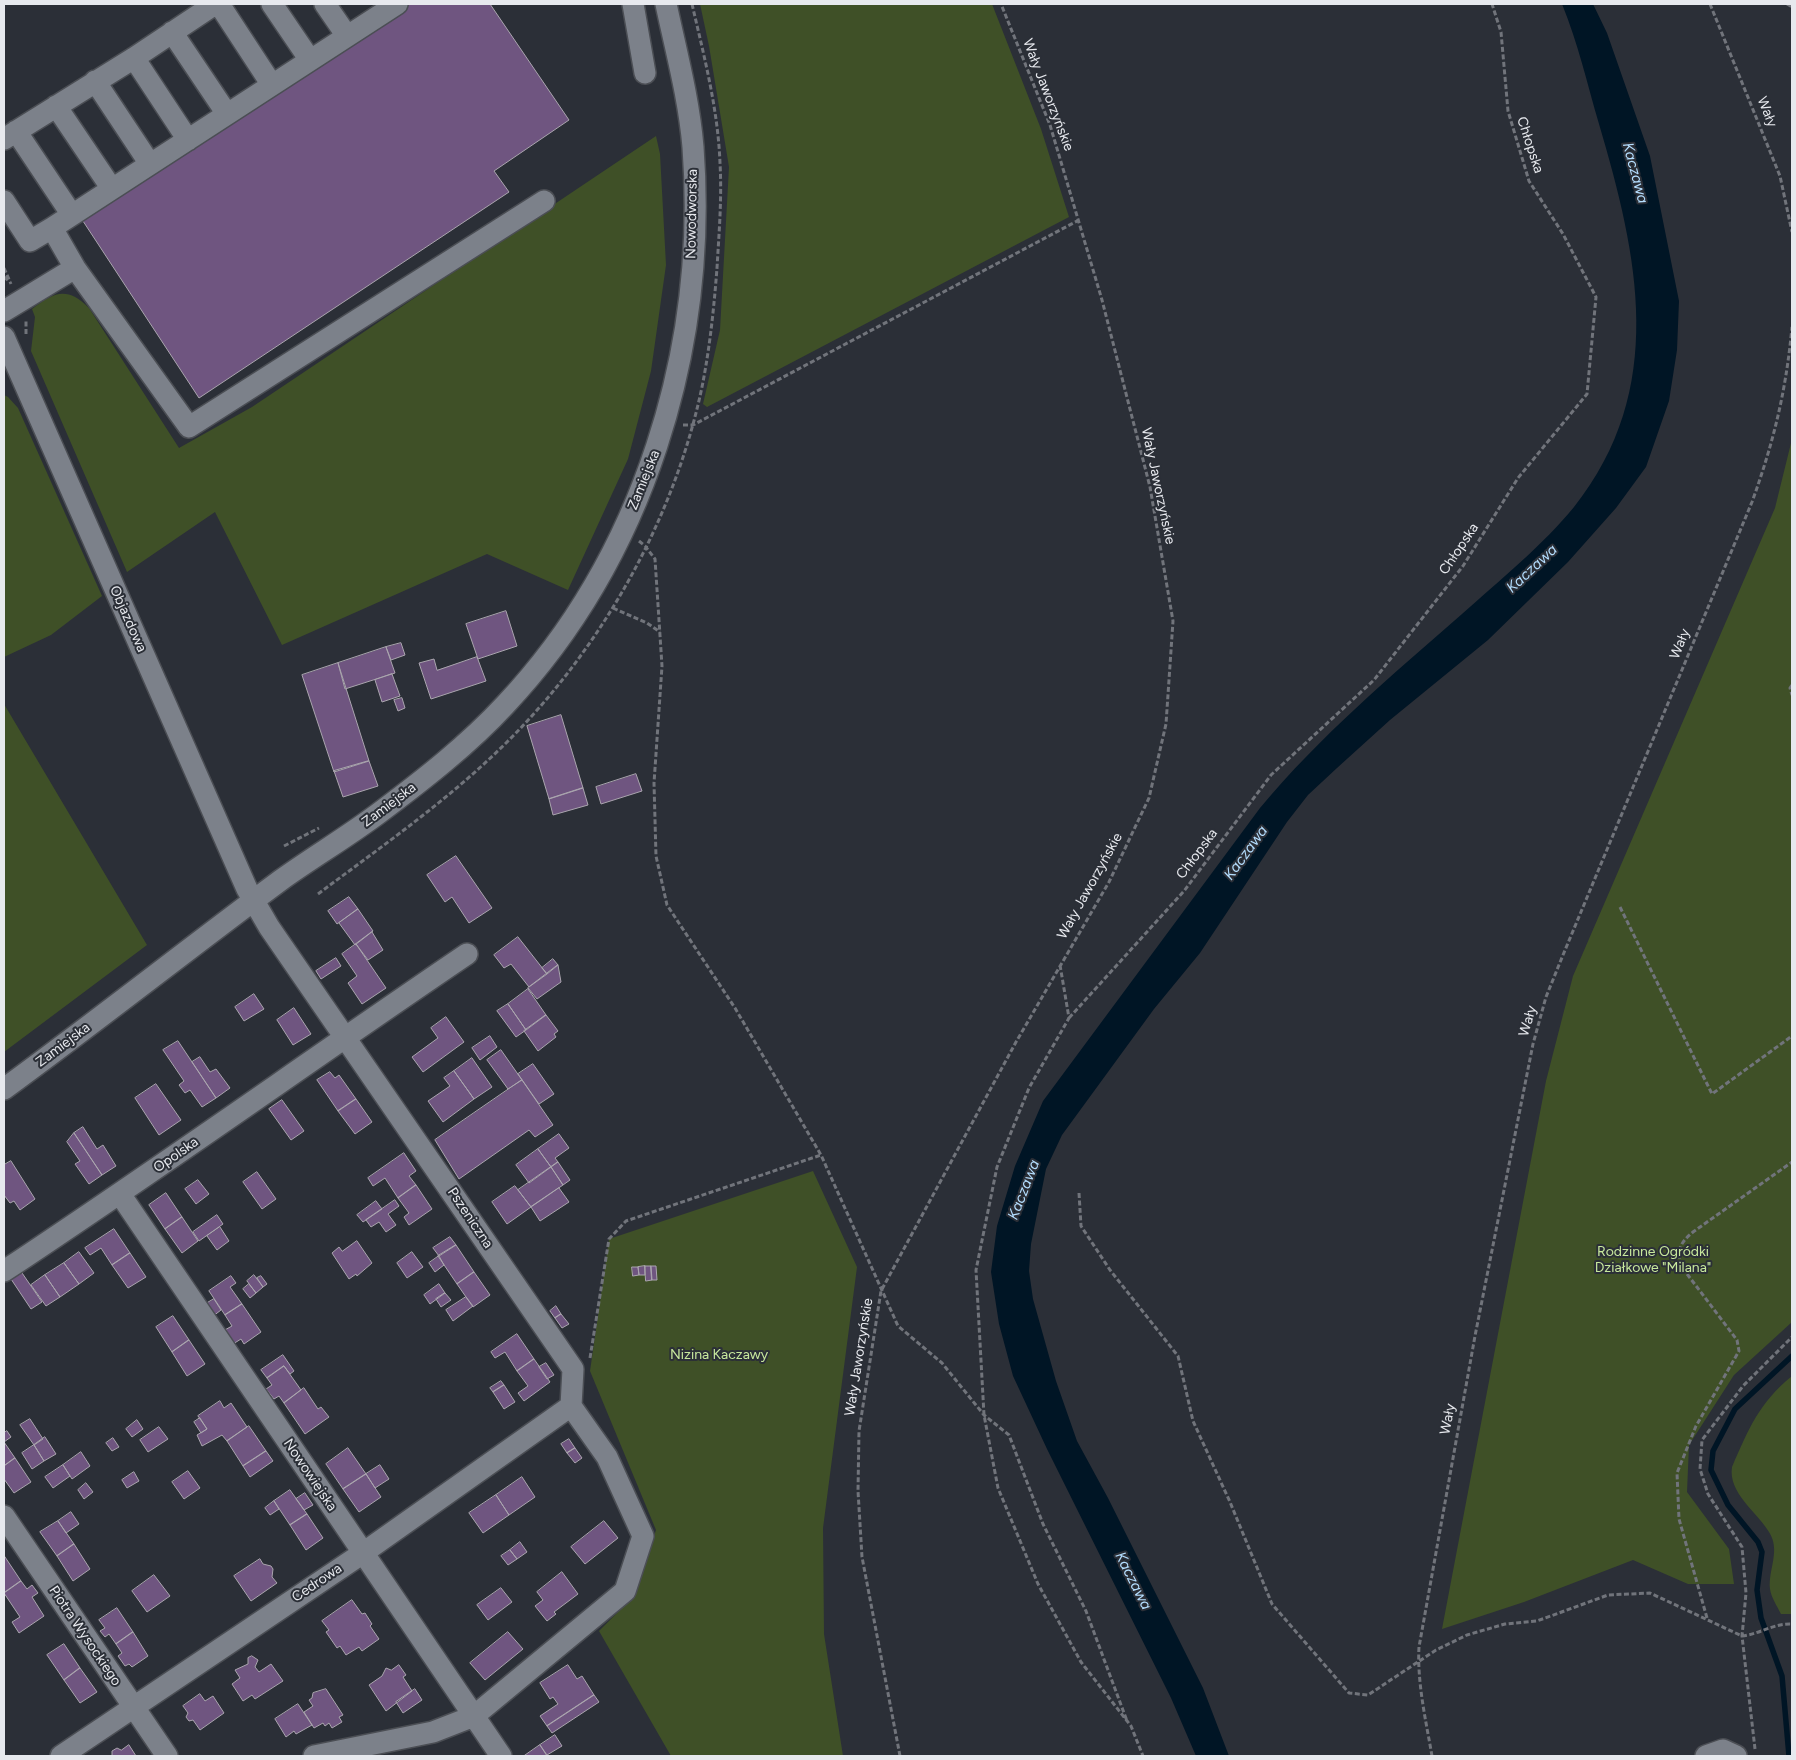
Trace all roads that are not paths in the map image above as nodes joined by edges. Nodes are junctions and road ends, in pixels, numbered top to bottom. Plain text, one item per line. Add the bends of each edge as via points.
1 (214, 4) edge
2 (219, 4) edge
3 (272, 4) edge
4 (325, 4) edge
5 (633, 4) edge
6 (666, 4) edge
7 (389, 6) edge
8 (172, 32) junction
9 (347, 36) junction
10 (134, 58) junction
11 (310, 60) junction
12 (645, 74) dead end
13 (95, 81) junction
14 (272, 85) junction
15 (56, 106) junction
16 (227, 114) junction
17 (10, 135) edge
18 (188, 140) junction
19 (150, 164) junction
20 (112, 189) junction
21 (544, 200) dead end
22 (4, 201) edge
23 (72, 215) junction
24 (52, 228) junction
25 (75, 268) junction
26 (4, 311) edge
27 (6, 351) edge
28 (664, 424) joint
29 (254, 901) junction
30 (467, 954) dead end
31 (346, 1036) junction
32 (4, 1090) edge
33 (120, 1194) junction
34 (4, 1271) edge
35 (571, 1406) junction
36 (4, 1516) edge
37 (363, 1553) junction
38 (133, 1707) junction
39 (474, 1716) junction
40 (61, 1756) edge
41 (167, 1756) edge
42 (314, 1756) edge
43 (501, 1756) edge
44 (1706, 1756) edge
45 (1736, 1756) edge

1 - 8 street
2 - 14 street
3 - 11 street
4 - 9 street
5 - 12 street
6 - 28 street, Nowodworska via 688,110 694,194 691,275 677,376
7 - 9 street
8 - 10 street
8 - 16 street
9 - 11 street
10 - 13 street
10 - 18 street
11 - 14 street
13 - 15 street
13 - 19 street
14 - 16 street
15 - 17 street
15 - 20 street
16 - 18 street
17 - 23 street
18 - 19 street
19 - 20 street
20 - 23 street
21 - 25 street via 189,427
22 - 24 street via 30,241
23 - 24 street
24 - 25 street
25 - 26 street
27 - 29 street, Objazdowa
28 - 29 street, Zamiejska via 653,461 624,530 567,630 540,665 504,706 429,774
29 - 31 street, Pszeniczna
29 - 32 street, Zamiejska
30 - 31 street
31 - 33 street, Opolska
31 - 35 street, Pszeniczna via 573,1369
33 - 34 street, Opolska
33 - 37 street, Nowowiejska
35 - 37 street, Cedrowa
35 - 39 street via 608,1457 643,1536 624,1591
36 - 38 street, Piotra Wysockiego
37 - 38 street, Cedrowa
37 - 39 street, Nowowiejska
38 - 40 street, Cedrowa
38 - 41 street, Piotra Wysockiego
39 - 42 street via 433,1732
39 - 43 street, Nowowiejska
44 - 45 street via 1723,1750

